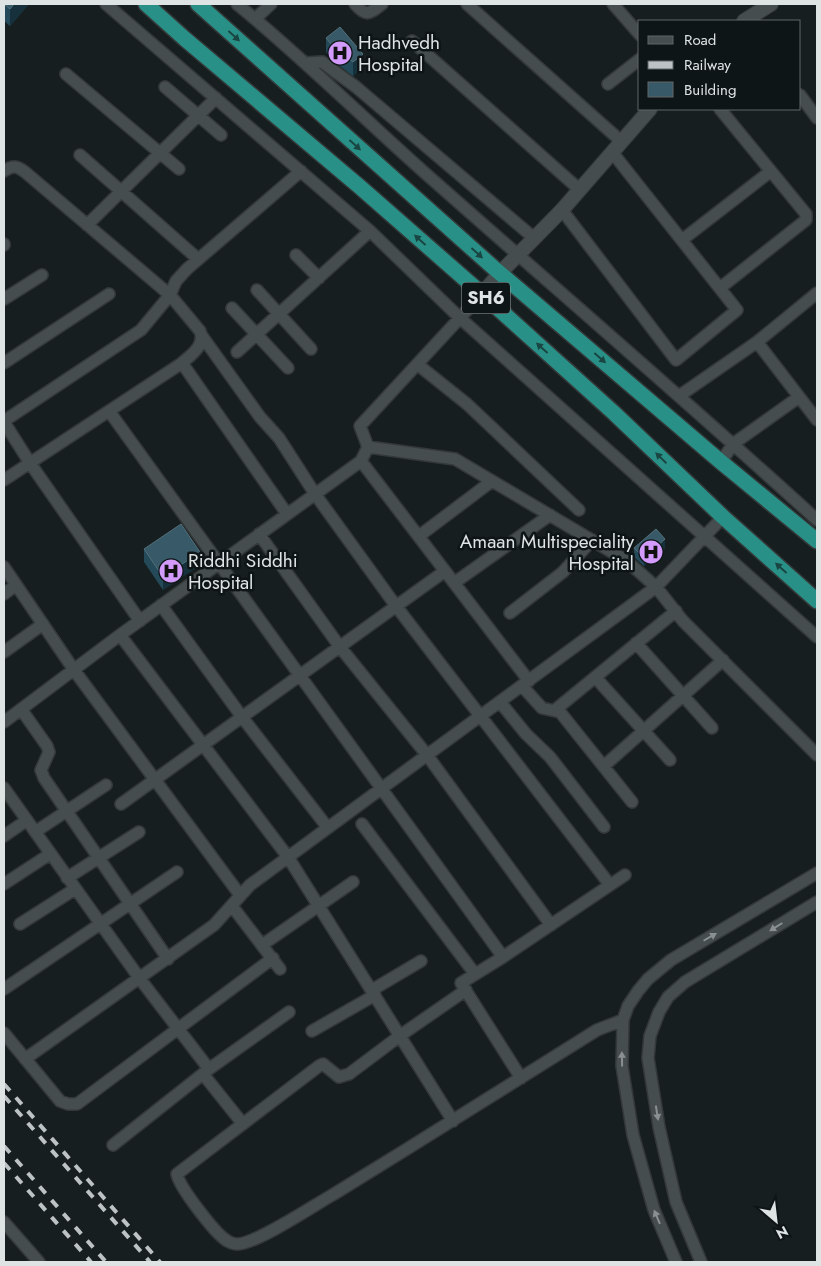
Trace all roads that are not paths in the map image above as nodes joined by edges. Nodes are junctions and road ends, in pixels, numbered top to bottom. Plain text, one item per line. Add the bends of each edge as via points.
1 (106, 4) edge
2 (146, 4) edge
3 (198, 4) edge
4 (236, 4) edge
5 (271, 4) edge
6 (355, 4) edge
7 (382, 4) edge
8 (467, 4) edge
9 (614, 4) edge
10 (771, 4) edge
11 (255, 19) junction
12 (746, 20) edge
13 (638, 33) edge
14 (412, 41) dead end
15 (638, 61) edge
16 (305, 63) junction
17 (66, 74) dead end
18 (608, 84) dead end
19 (165, 87) dead end
20 (801, 96) edge
21 (216, 98) junction
22 (649, 110) edge
23 (721, 110) edge
24 (198, 116) junction
25 (817, 118) edge
26 (221, 135) dead end
27 (622, 142) junction
28 (612, 152) junction
29 (160, 153) junction
30 (80, 155) dead end
31 (179, 169) dead end
32 (4, 170) edge
33 (301, 171) junction
34 (771, 171) junction
35 (580, 190) junction
36 (122, 192) junction
37 (562, 210) junction
38 (87, 225) junction
39 (370, 231) junction
40 (534, 238) junction
41 (682, 240) junction
42 (296, 255) dead end
43 (518, 255) junction
44 (198, 258) junction
45 (500, 273) junction
46 (42, 275) dead end
47 (319, 278) junction
48 (720, 288) junction
49 (257, 290) dead end
50 (109, 294) dead end
51 (482, 294) junction
52 (817, 294) edge
53 (170, 295) junction
54 (4, 299) edge
55 (232, 308) dead end
56 (280, 314) junction
57 (460, 318) junction
58 (256, 335) junction
59 (202, 336) junction
60 (757, 342) junction
61 (311, 349) dead end
62 (237, 352) dead end
63 (4, 363) edge
64 (182, 363) junction
65 (417, 364) junction
66 (288, 368) dead end
67 (679, 396) junction
68 (800, 397) junction
69 (109, 411) junction
70 (817, 420) edge
71 (4, 422) edge
72 (734, 444) junction
73 (368, 447) junction
74 (361, 461) junction
75 (721, 462) junction
76 (30, 463) junction
77 (4, 480) edge
78 (492, 481) junction
79 (315, 494) junction
80 (579, 510) dead end
81 (287, 514) junction
82 (550, 515) junction
83 (723, 517) junction
84 (817, 520) edge
85 (259, 534) junction
86 (419, 536) junction
87 (704, 537) junction
88 (592, 540) junction
89 (817, 541) edge
90 (218, 564) junction
91 (4, 567) edge
92 (445, 571) junction
93 (454, 583) junction
94 (16, 585) junction
95 (656, 587) junction
96 (4, 594) edge
97 (817, 601) edge
98 (161, 605) junction
99 (396, 606) junction
100 (676, 611) junction
101 (510, 612) dead end
102 (140, 621) junction
103 (43, 624) junction
104 (120, 635) junction
105 (817, 638) edge
106 (636, 643) junction
107 (340, 647) junction
108 (4, 652) edge
109 (722, 660) junction
110 (74, 670) junction
111 (300, 676) junction
112 (594, 677) junction
113 (525, 683) junction
114 (682, 696) junction
115 (500, 702) junction
116 (21, 709) junction
117 (555, 710) junction
118 (480, 716) junction
119 (242, 717) junction
120 (4, 722) edge
121 (712, 728) dead end
122 (644, 731) junction
123 (203, 745) junction
124 (428, 755) junction
125 (817, 755) edge
126 (670, 760) dead end
127 (604, 766) junction
128 (154, 780) junction
129 (106, 785) dead end
130 (4, 788) edge
131 (383, 788) junction
132 (632, 802) dead end
133 (121, 804) dead end
134 (67, 811) junction
135 (26, 820) junction
136 (362, 824) dead end
137 (328, 828) junction
138 (604, 828) dead end
139 (35, 832) junction
140 (139, 832) dead end
141 (4, 836) edge
142 (50, 854) junction
143 (288, 857) junction
144 (99, 858) junction
145 (177, 872) dead end
146 (817, 873) edge
147 (626, 874) dead end
148 (68, 878) junction
149 (353, 882) dead end
150 (4, 884) edge
151 (610, 885) junction
152 (75, 888) junction
153 (240, 895) junction
154 (817, 902) edge
155 (130, 903) junction
156 (232, 906) junction
157 (319, 906) junction
158 (20, 924) dead end
159 (100, 924) junction
160 (551, 925) junction
161 (262, 945) junction
162 (503, 957) junction
163 (273, 958) junction
164 (168, 959) junction
165 (421, 961) dead end
166 (280, 969) dead end
167 (475, 974) junction
168 (140, 979) junction
169 (4, 988) edge
170 (466, 990) junction
171 (374, 993) junction
172 (289, 1012) dead end
173 (623, 1020) junction
174 (177, 1029) junction
175 (312, 1032) dead end
176 (4, 1034) edge
177 (400, 1035) junction
178 (25, 1059) junction
179 (206, 1072) junction
180 (521, 1078) junction
181 (453, 1121) junction
182 (243, 1124) junction
183 (113, 1145) dead end
184 (4, 1222) edge
185 (39, 1262) edge
186 (676, 1262) edge
187 (702, 1262) edge

1 - 21 street
51 -> 2 highway, SH6
3 -> 45 highway
4 - 11 street
5 - 11 street
6 - 7 street via 361,12 367,13
8 - 27 street
9 - 13 street
10 - 12 street
11 - 16 street
14 - 35 street
15 - 18 street
16 - 40 street via 322,62 356,87
16 - 43 street
17 - 29 street
19 - 24 street
20 - 25 street
21 - 24 street
21 - 33 street
22 - 27 street
23 - 34 street
24 - 26 street
24 - 29 street
27 - 28 street
28 - 35 street
28 - 41 street
29 - 31 street
29 - 36 street
30 - 36 street
32 - 38 street via 19,167
33 - 39 street
33 - 44 street
34 - 41 street
34 - 48 street via 806,214 806,220
35 - 37 street
36 - 38 street
36 - 44 street
37 - 40 street
37 - 48 street via 676,360 737,310
38 - 53 street
39 - 47 street
39 - 57 street
40 - 43 street
41 - 48 street
42 - 47 street
43 - 45 street
43 - 67 street
44 - 53 street via 180,275
45 - 51 street
45 -> 75 highway
46 - 54 street
47 - 56 street
49 - 56 street
50 - 63 street
51 - 57 street
83 -> 51 highway, SH6
52 - 60 street
53 - 59 street
53 - 71 street via 141,330
55 - 58 street
56 - 58 street
56 - 61 street
57 - 65 street
57 - 87 street
58 - 62 street
58 - 66 street
59 - 64 street via 199,348
59 - 79 street via 260,417 279,438
60 - 67 street
60 - 68 street
64 - 69 street
64 - 81 street
65 - 73 street via 360,426
65 - 80 street via 467,404
67 - 72 street
68 - 70 street
68 - 72 street
69 - 76 street
69 - 90 street
71 - 76 street
72 - 75 street
72 - 84 street
73 - 74 street
73 - 78 street via 455,459
74 - 79 street
74 - 86 street
75 - 89 highway
76 - 77 street
76 - 102 street
78 - 82 street
78 - 86 street
79 - 81 street
79 - 99 street
81 - 85 street
82 - 88 street
82 - 93 street
83 - 87 street
97 -> 83 highway, SH6
85 - 90 street
85 - 107 street
86 - 92 street
87 - 95 street
87 - 105 street
88 - 95 street via 628,561
88 - 101 street via 563,572
90 - 98 street
90 - 111 street
91 - 94 street
92 - 93 street
92 - 99 street
93 - 113 street
94 - 96 street
94 - 103 street
95 - 100 street
95 - 113 street
98 - 102 street
98 - 119 street
99 - 107 street
99 - 118 street
100 - 106 street
100 - 109 street
102 - 104 street
103 - 108 street
103 - 110 street
104 - 110 street
104 - 123 street
106 - 112 street
106 - 114 street
107 - 111 street
107 - 124 street
109 - 114 street
109 - 125 street
110 - 116 street
110 - 128 street
111 - 119 street
111 - 131 street
112 - 117 street
112 - 122 street
113 - 115 street
113 - 117 street via 542,708
114 - 121 street
114 - 122 street
115 - 118 street
115 - 138 street via 526,734 550,756
116 - 120 street
116 - 134 street via 47,746 49,752 41,770
117 - 127 street
118 - 124 street
118 - 151 street
119 - 123 street
119 - 137 street
122 - 126 street
122 - 127 street
123 - 128 street
123 - 143 street
124 - 131 street
124 - 160 street
127 - 132 street
128 - 133 street
128 - 153 street
129 - 134 street
130 - 135 street
131 - 137 street
131 - 162 street
134 - 139 street
134 - 144 street
135 - 139 street
135 - 141 street
136 - 167 street
137 - 143 street
139 - 142 street
140 - 144 street
142 - 148 street
142 - 150 street
143 - 153 street
143 - 157 street
144 - 148 street
144 - 155 street
145 - 155 street
173 -> 146 street via 638,991 671,960
147 - 151 street
148 - 152 street
149 - 157 street
151 - 160 street
152 - 158 street
152 - 159 street
153 - 156 street
154 -> 187 street via 685,982 668,997 650,1036 648,1058 661,1137 676,1202
155 - 159 street
155 - 164 street
156 - 161 street
156 - 164 street via 214,925
157 - 161 street
157 - 171 street
159 - 168 street
159 - 169 street
160 - 162 street
161 - 163 street
162 - 167 street
163 - 166 street
163 - 174 street
164 - 168 street
165 - 171 street
167 - 170 street via 461,982
168 - 174 street
168 - 178 street
170 - 177 street
170 - 180 street
171 - 175 street
171 - 177 street
172 - 179 street
173 - 180 street via 597,1030
186 -> 173 street via 654,1210 633,1135 622,1066
174 - 178 street via 77,1104 60,1101
174 - 179 street
176 - 178 street
177 - 181 street
177 - 182 street via 350,1074 339,1077 323,1064 319,1066
179 - 182 street
179 - 183 street
180 - 181 street
181 - 182 street via 280,1226 237,1244 226,1240 209,1222 181,1186 177,1174
184 - 185 street

